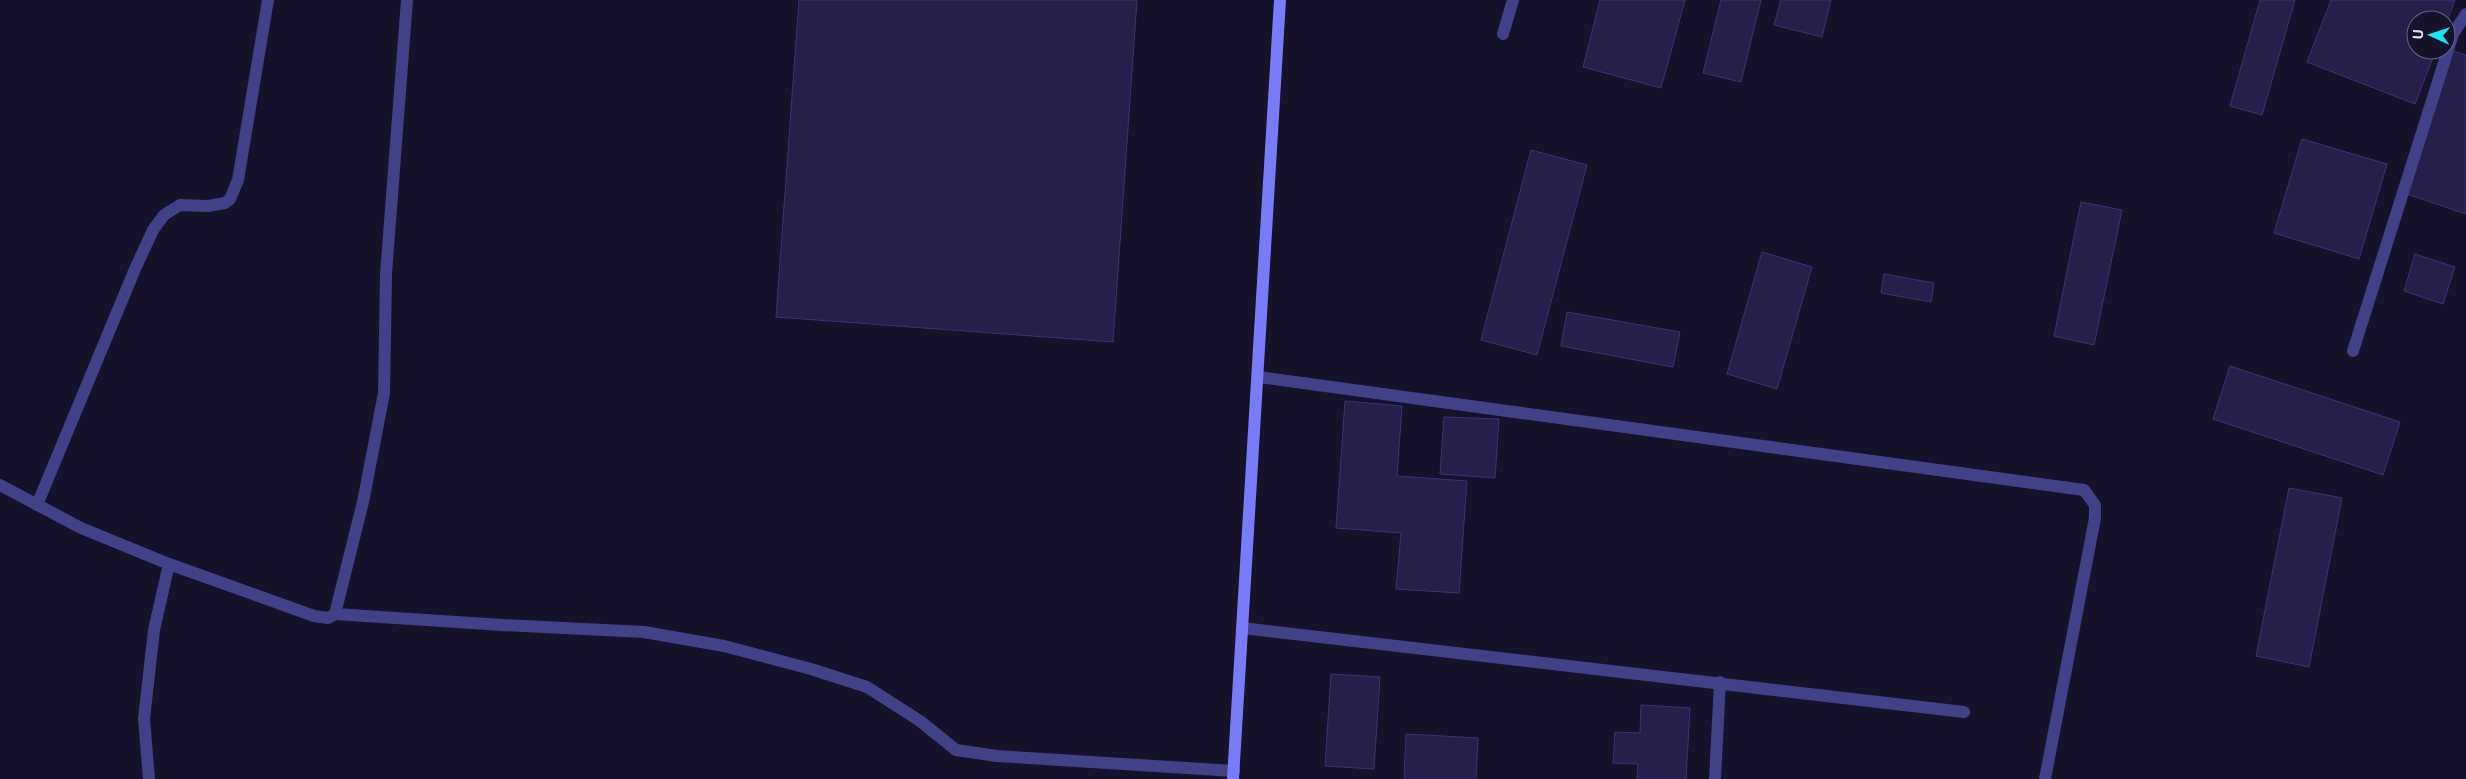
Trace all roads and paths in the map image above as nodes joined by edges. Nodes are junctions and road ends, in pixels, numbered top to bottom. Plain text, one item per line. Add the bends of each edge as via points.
1 (268, 0) edge
2 (407, 0) edge
3 (1280, 0) edge
4 (1513, 0) edge
5 (2466, 14) edge
6 (1503, 34) dead end
7 (2352, 351) dead end
8 (1259, 377) junction
9 (0, 485) edge
10 (36, 505) junction
11 (169, 564) junction
12 (335, 614) junction
13 (1242, 628) junction
14 (1720, 682) junction
15 (1964, 712) dead end
16 (1233, 775) edge
17 (149, 779) edge
18 (1715, 779) edge
19 (2046, 779) edge

1 - 10 street via 238,180 230,199 220,206 180,205 164,215 153,230
2 - 12 street via 386,274 384,393 363,502
3 - 8 main road
4 - 6 street
5 - 7 street via 2453,34
8 - 13 main road
8 - 19 street via 2084,490 2095,505 2095,518
9 - 10 street
10 - 11 street via 81,528
11 - 12 street via 314,616 328,618
11 - 17 street via 154,630 144,720
12 - 16 street via 644,632 724,646 867,687 920,721 956,750
13 - 14 street
13 - 16 main road
14 - 15 street
14 - 18 street

